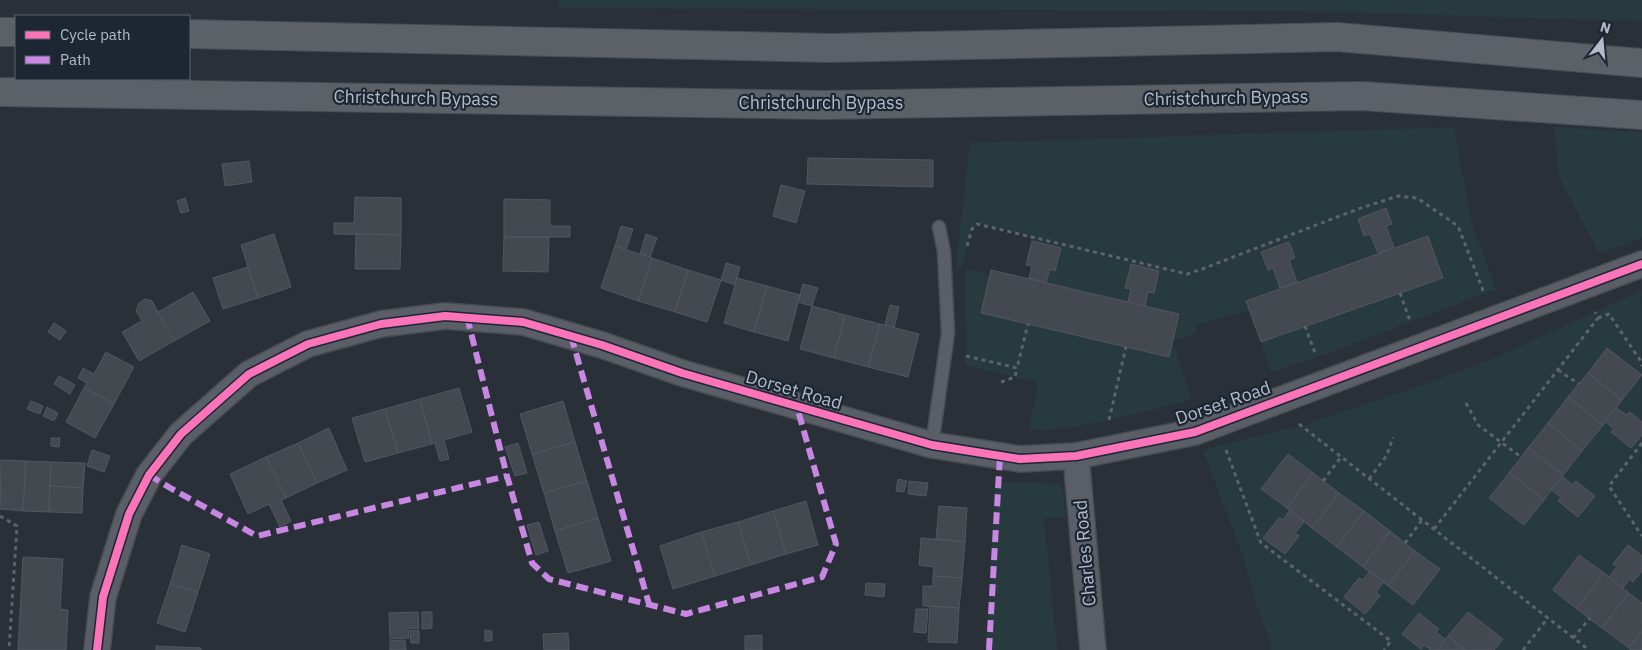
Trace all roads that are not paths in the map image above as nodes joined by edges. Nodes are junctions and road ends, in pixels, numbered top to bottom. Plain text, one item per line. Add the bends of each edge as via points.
1 (0, 32) edge
2 (15, 32) edge
3 (190, 34) edge
4 (1642, 63) edge
5 (0, 92) edge
6 (1642, 116) edge
7 (939, 227) dead end
8 (1642, 264) edge
9 (932, 445) junction
10 (1076, 456) junction
11 (97, 650) edge
12 (1093, 650) edge

1 - 2 main road
3 - 4 main road via 830,48 1337,37
5 - 6 main road, Christchurch Bypass via 822,104 1362,96
7 - 9 lane via 944,252 948,333
8 - 10 street, Dorset Road via 1196,432
9 - 10 street, Dorset Road via 1020,458
9 - 11 street, Dorset Road via 682,373 523,322 445,316 381,324 308,344 249,374 181,434 149,475 129,514 103,597
10 - 12 street, Charles Road

